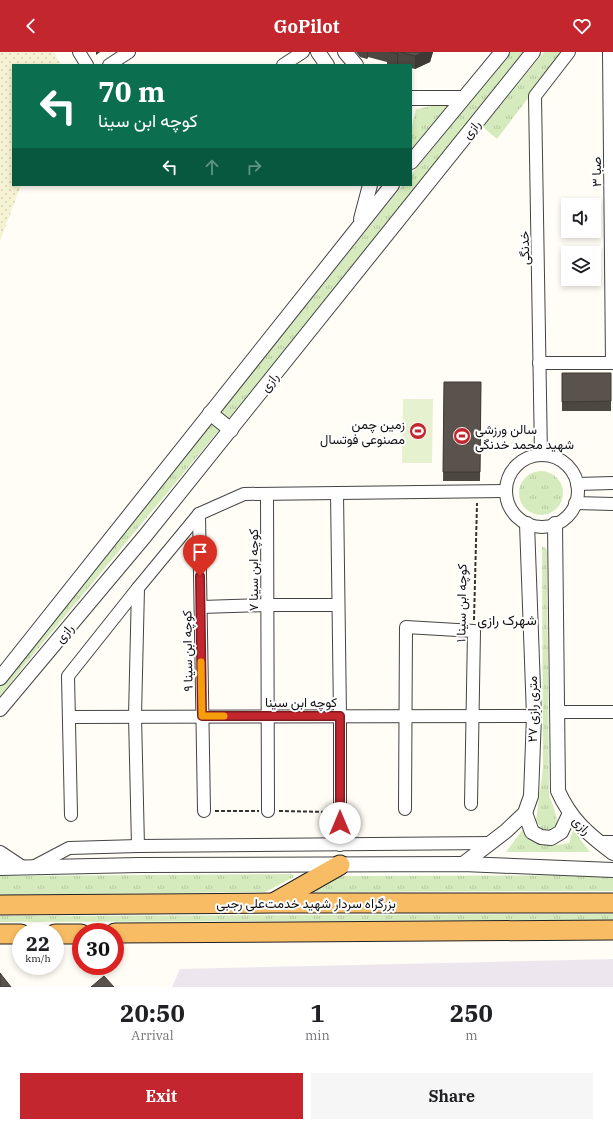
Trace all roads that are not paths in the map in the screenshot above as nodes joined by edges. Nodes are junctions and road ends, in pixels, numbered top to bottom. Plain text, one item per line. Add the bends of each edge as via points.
1 (79, 52) edge
2 (129, 52) edge
3 (303, 52) edge
4 (318, 52) edge
5 (344, 52) edge
6 (502, 52) edge
7 (533, 52) edge
8 (569, 52) edge
9 (609, 52) edge
10 (87, 64) edge
11 (111, 64) edge
12 (285, 64) edge
13 (325, 64) edge
14 (355, 64) edge
15 (412, 98) edge
16 (463, 98) junction
17 (611, 118) edge
18 (412, 161) edge
19 (370, 186) edge
20 (391, 186) edge
21 (612, 222) edge
22 (359, 226) junction
23 (540, 363) junction
24 (612, 363) edge
25 (210, 413) junction
26 (231, 430) junction
27 (541, 455) junction
28 (613, 483) edge
29 (577, 484) junction
30 (506, 491) junction
31 (337, 493) junction
32 (267, 494) junction
33 (575, 503) junction
34 (613, 504) edge
35 (199, 514) junction
36 (527, 524) junction
37 (555, 524) junction
38 (138, 588) junction
39 (267, 605) junction
40 (338, 605) junction
41 (201, 607) junction
42 (0, 678) edge
43 (0, 710) edge
44 (557, 712) junction
45 (613, 712) edge
46 (69, 716) junction
47 (135, 716) junction
48 (202, 716) junction
49 (268, 716) junction
50 (340, 716) junction
51 (405, 716) junction
52 (473, 716) junction
53 (534, 716) junction
54 (558, 791) joint
55 (472, 804) dead end
56 (405, 810) dead end
57 (204, 811) dead end
58 (268, 811) dead end
59 (525, 813) junction
60 (570, 814) junction
61 (71, 815) dead end
62 (598, 842) junction
63 (613, 842) edge
64 (491, 843) junction
65 (340, 845) junction
66 (138, 846) junction
67 (0, 853) edge
68 (613, 853) edge
69 (463, 864) junction
70 (340, 865) junction
71 (27, 867) junction
72 (0, 868) edge
73 (613, 870) edge
74 (274, 903) junction
75 (613, 903) edge
76 (0, 905) edge
77 (613, 930) edge
78 (0, 934) edge
79 (12, 934) edge
80 (124, 934) edge

1 - 10 street
2 - 11 street
3 - 12 street
4 - 13 street
5 - 14 street
6 - 16 street, رازی
7 - 26 street, رازی
8 - 23 street, خدنگی via 535,96
9 - 17 street, صبا ۳
15 - 16 street
16 - 18 street, رازی
17 - 21 street, صبا ۳
19 - 22 street
20 - 22 street, رازی
21 - 24 street, صبا ۳
22 - 25 street, رازی
23 - 24 street
23 - 27 street, خدنگی
25 - 26 street
25 - 42 street, رازی
26 - 43 street, رازی
27 - 29 street via 564,462
27 - 30 street via 520,462 512,470 507,480
28 - 29 street
29 - 33 street via 578,494
30 - 31 street
30 - 36 street via 511,511
31 - 32 street
31 - 40 street
32 - 35 street via 244,494
32 - 39 street, کوچه ابن سینا ۷
33 - 34 street
33 - 37 street via 567,516
35 - 38 street
35 - 41 street, کوچه ابن سینا ۹
36 - 37 street
36 - 53 street, ۲۷ متری رازی
37 - 44 street, ۲۷ متری رازی
38 - 46 street via 68,676
38 - 47 street
39 - 40 street
39 - 41 street
39 - 49 street, کوچه ابن سینا ۷
40 - 50 street
41 - 48 street, کوچه ابن سینا ۹
44 - 45 street
44 - 54 street, ۲۷ متری رازی
46 - 47 street, کوچه ابن سینا
46 - 61 street
47 - 48 street, کوچه ابن سینا
47 - 66 street
48 - 49 street, کوچه ابن سینا
48 - 57 street, کوچه ابن سینا ۹
49 - 50 street, کوچه ابن سینا
49 - 58 street, کوچه ابن سینا ۷
50 - 51 street, کوچه ابن سینا
50 - 65 street
51 - 52 street, کوچه ابن سینا
51 - 52 street, کوچه ابن سینا ۱ via 406,627 474,631
51 - 56 street
52 - 53 street, کوچه ابن سینا
52 - 55 street, کوچه ابن سینا ۱
53 - 59 street, ۲۷ متری رازی via 531,796
54 - 60 street, رازی
59 - 60 street via 532,832 541,837 551,838 561,832
59 - 64 street, ۲۷ متری رازی
60 - 62 street, رازی
62 - 63 street
62 - 68 street, رازی
64 - 65 street
64 - 69 street, ۲۷ متری رازی
65 - 66 street
66 - 71 street via 69,848
67 - 71 street
69 - 70 street
69 - 73 street
70 - 71 street
70 - 74 highway
71 - 72 street
74 - 75 highway, بزرگراه سردار شهید خدمت‌علی رجبی
74 - 76 highway, بزرگراه سردار شهید خدمت‌علی رجبی
77 - 80 highway
78 - 79 highway

